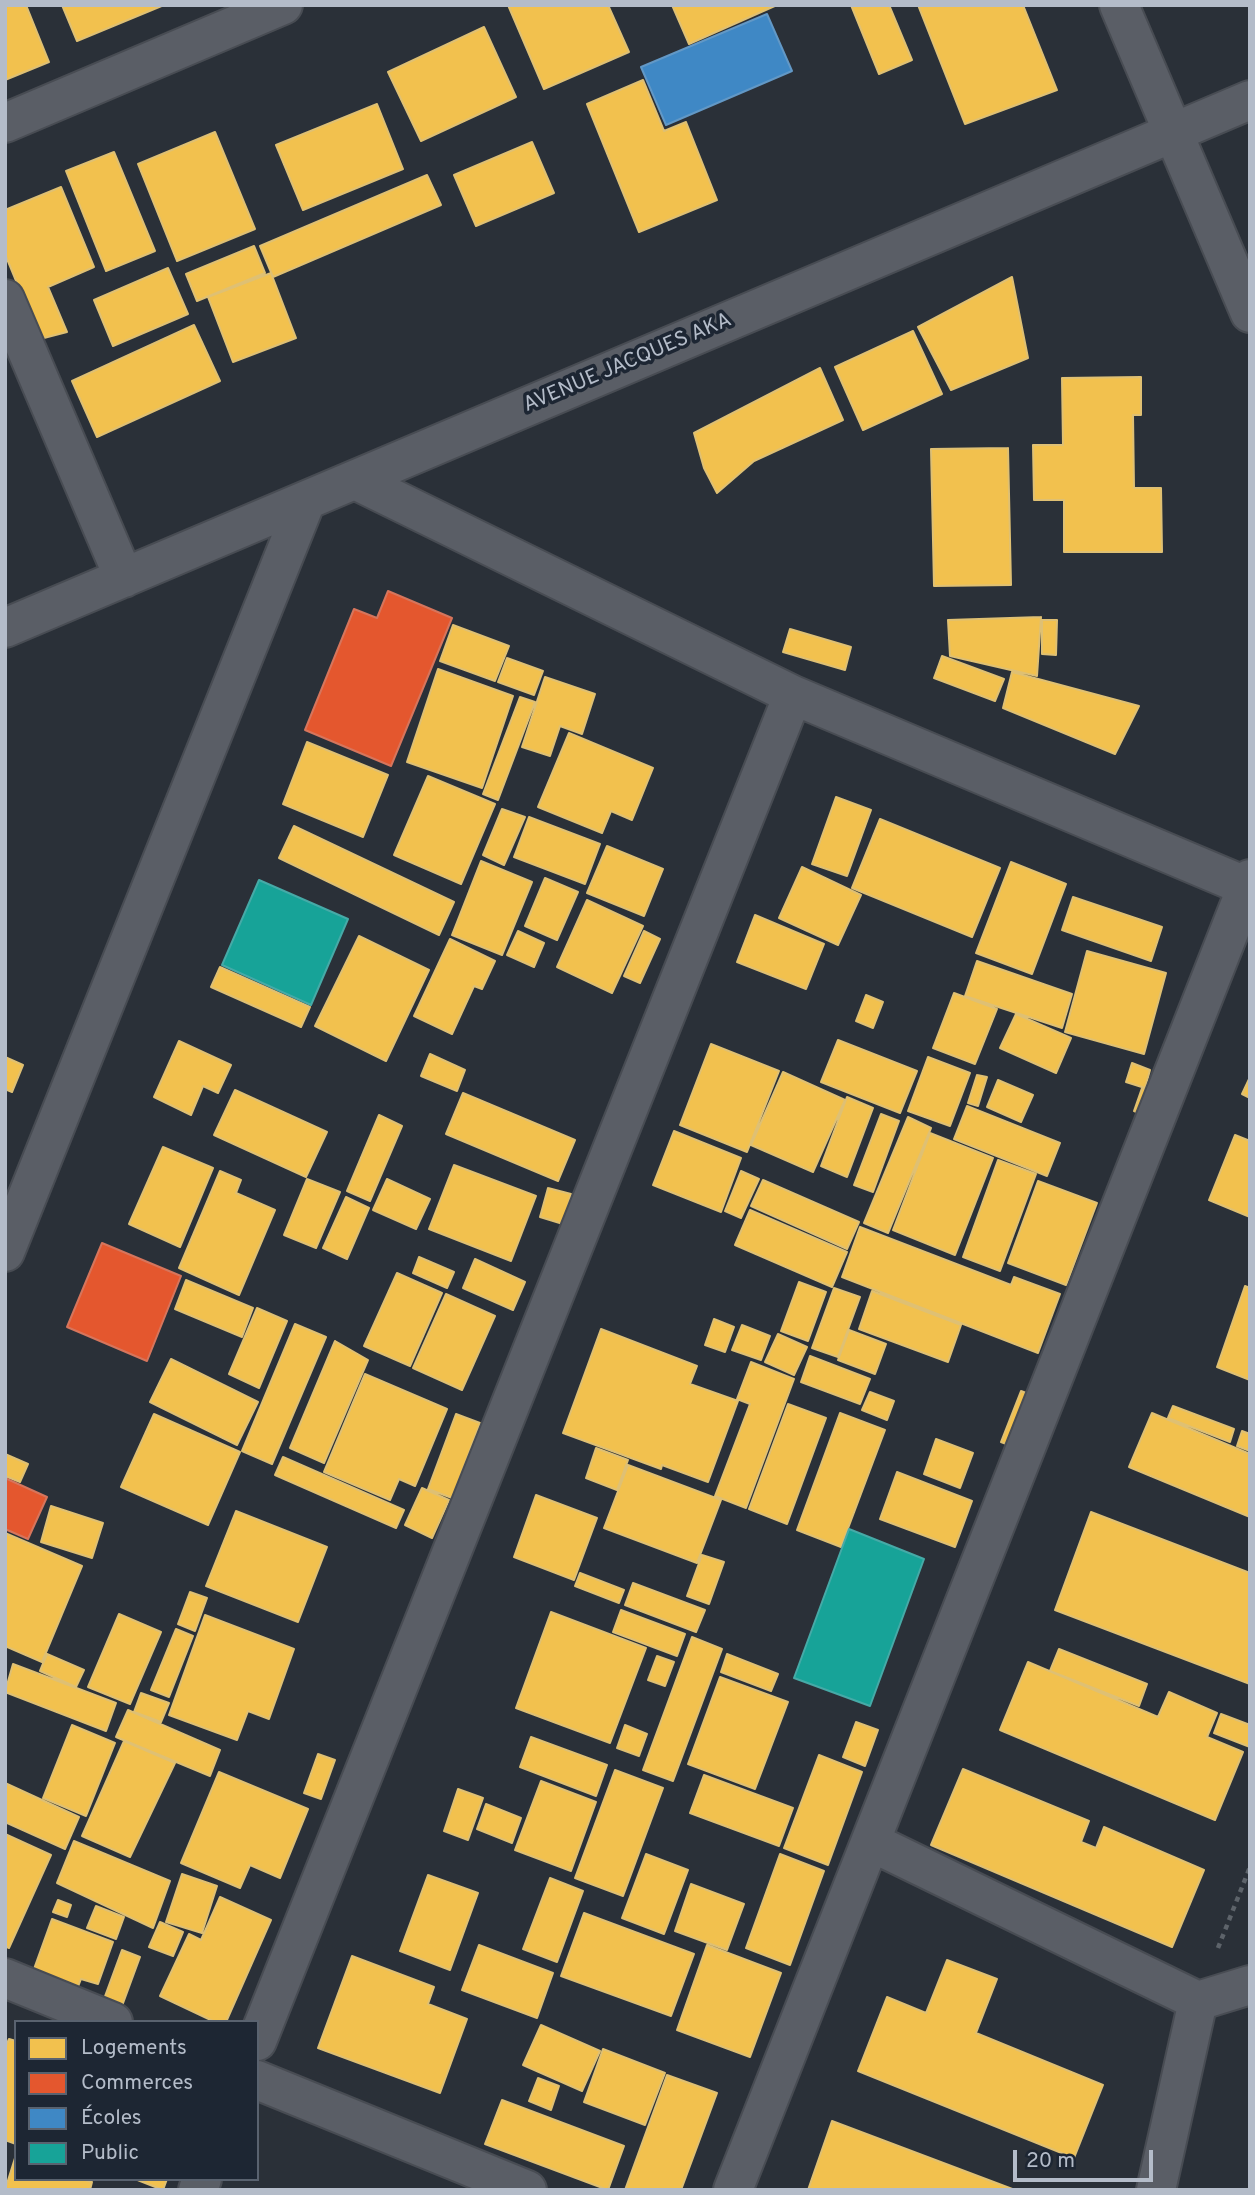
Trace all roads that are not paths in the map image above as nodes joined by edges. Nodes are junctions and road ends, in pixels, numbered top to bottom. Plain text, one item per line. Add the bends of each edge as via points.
1 (283, 5) edge
2 (1119, 5) edge
3 (1250, 100) edge
4 (5, 123) edge
5 (1173, 133) junction
6 (5, 299) edge
7 (1250, 313) edge
8 (355, 480) junction
9 (306, 501) junction
10 (124, 578) junction
11 (5, 628) edge
12 (793, 695) junction
13 (1248, 885) edge
14 (5, 1252) edge
15 (871, 1842) junction
16 (5, 1978) edge
17 (1250, 1985) edge
18 (1198, 2001) junction
19 (108, 2020) edge
20 (259, 2036) edge
21 (259, 2081) edge
22 (527, 2190) edge
23 (733, 2190) edge
24 (1156, 2190) edge

1 - 4 street
2 - 5 street
3 - 5 street, AVENUE JACQUES AKA
5 - 7 street
5 - 8 street, AVENUE JACQUES AKA
6 - 10 street
8 - 9 street, AVENUE JACQUES AKA
8 - 12 street
9 - 10 street, AVENUE JACQUES AKA
9 - 14 street
10 - 11 street, AVENUE JACQUES AKA
12 - 13 street
12 - 20 street
13 - 15 street
15 - 18 street
15 - 23 street
16 - 19 street
17 - 18 street
18 - 24 street
21 - 22 street

